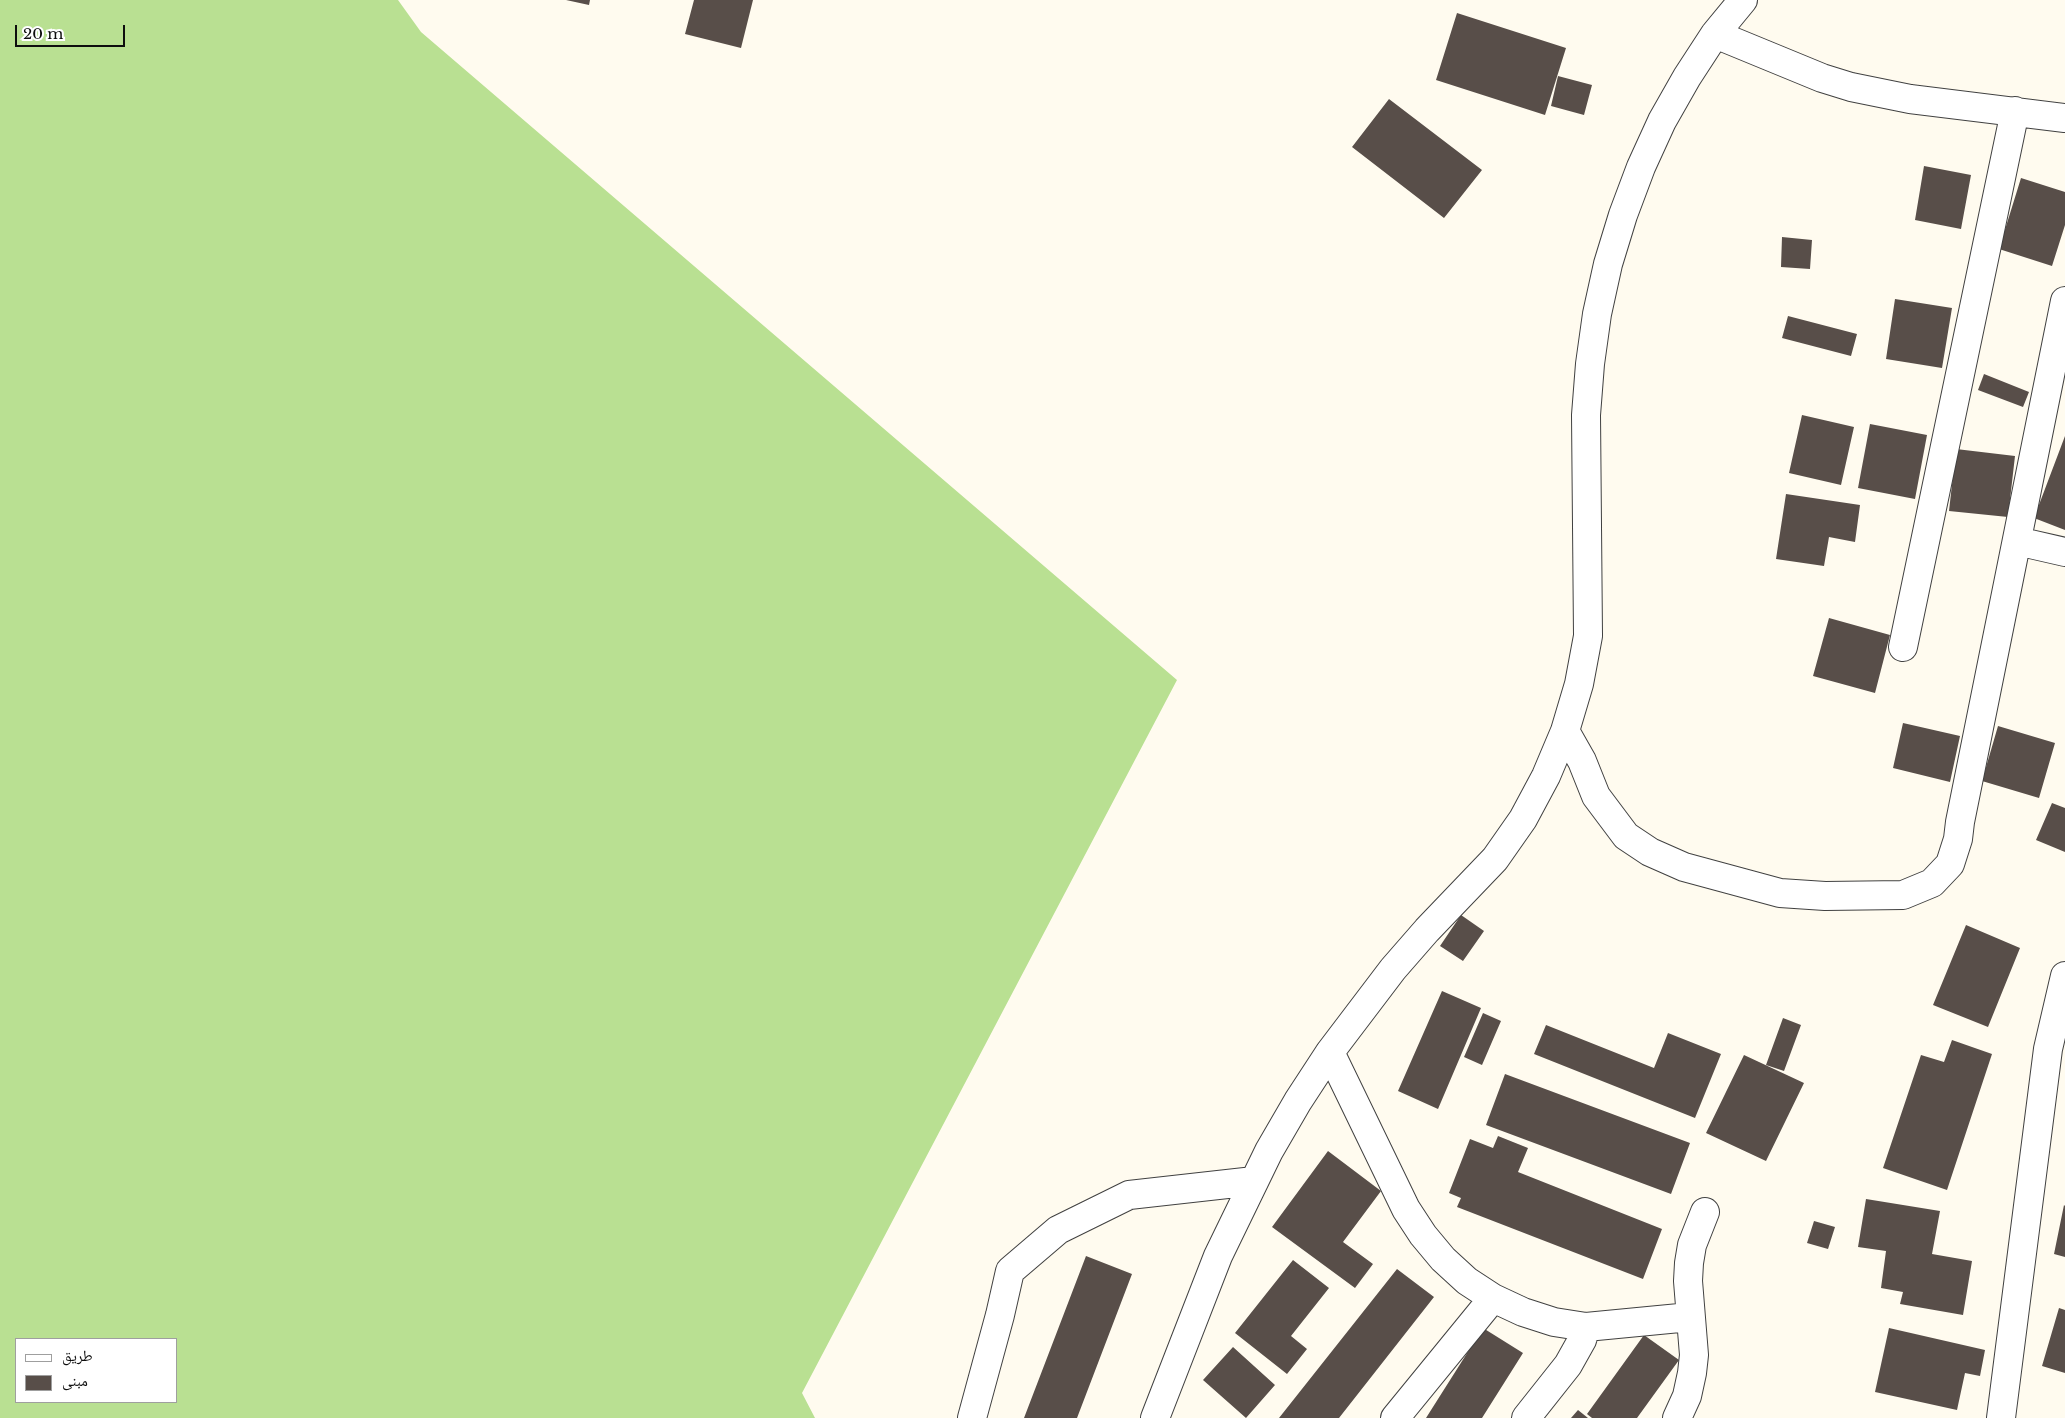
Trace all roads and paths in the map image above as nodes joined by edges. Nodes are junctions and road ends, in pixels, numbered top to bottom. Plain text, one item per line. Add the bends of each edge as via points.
1 (1743, 0) edge
2 (1715, 34) junction
3 (2015, 111) junction
4 (2065, 118) edge
5 (2065, 301) edge
6 (2017, 541) junction
7 (2065, 552) edge
8 (1903, 647) dead end
9 (1565, 731) junction
10 (2065, 976) edge
11 (1330, 1052) junction
12 (1254, 1181) junction
13 (1705, 1212) dead end
14 (1493, 1298) junction
15 (1690, 1317) junction
16 (1586, 1327) junction
17 (1400, 1416) edge
18 (972, 1418) edge
19 (1156, 1418) edge
20 (1526, 1418) edge
21 (1677, 1418) edge
22 (2001, 1418) edge

1 - 2 street
2 - 3 street via 1851,87 1910,99
2 - 9 street via 1662,121 1623,215 1608,264 1590,364 1586,416 1588,636 1579,684
3 - 4 street
3 - 8 street
5 - 6 street
6 - 7 street
6 - 9 street via 1958,839 1950,864 1932,883 1918,889 1903,895 1780,893 1684,867 1650,852 1626,836 1596,796
9 - 11 street via 1523,819 1495,859 1392,969
10 - 22 street via 2048,1049
11 - 12 street via 1298,1101
11 - 14 street via 1406,1209 1423,1235 1467,1281
12 - 18 street via 1129,1195 1058,1230 1010,1270
12 - 19 street via 1218,1256
13 - 15 street via 1692,1245 1689,1263
14 - 16 street via 1554,1322
14 - 17 street
15 - 16 street
15 - 21 street via 1694,1355 1692,1373 1687,1396
16 - 20 street via 1568,1365

